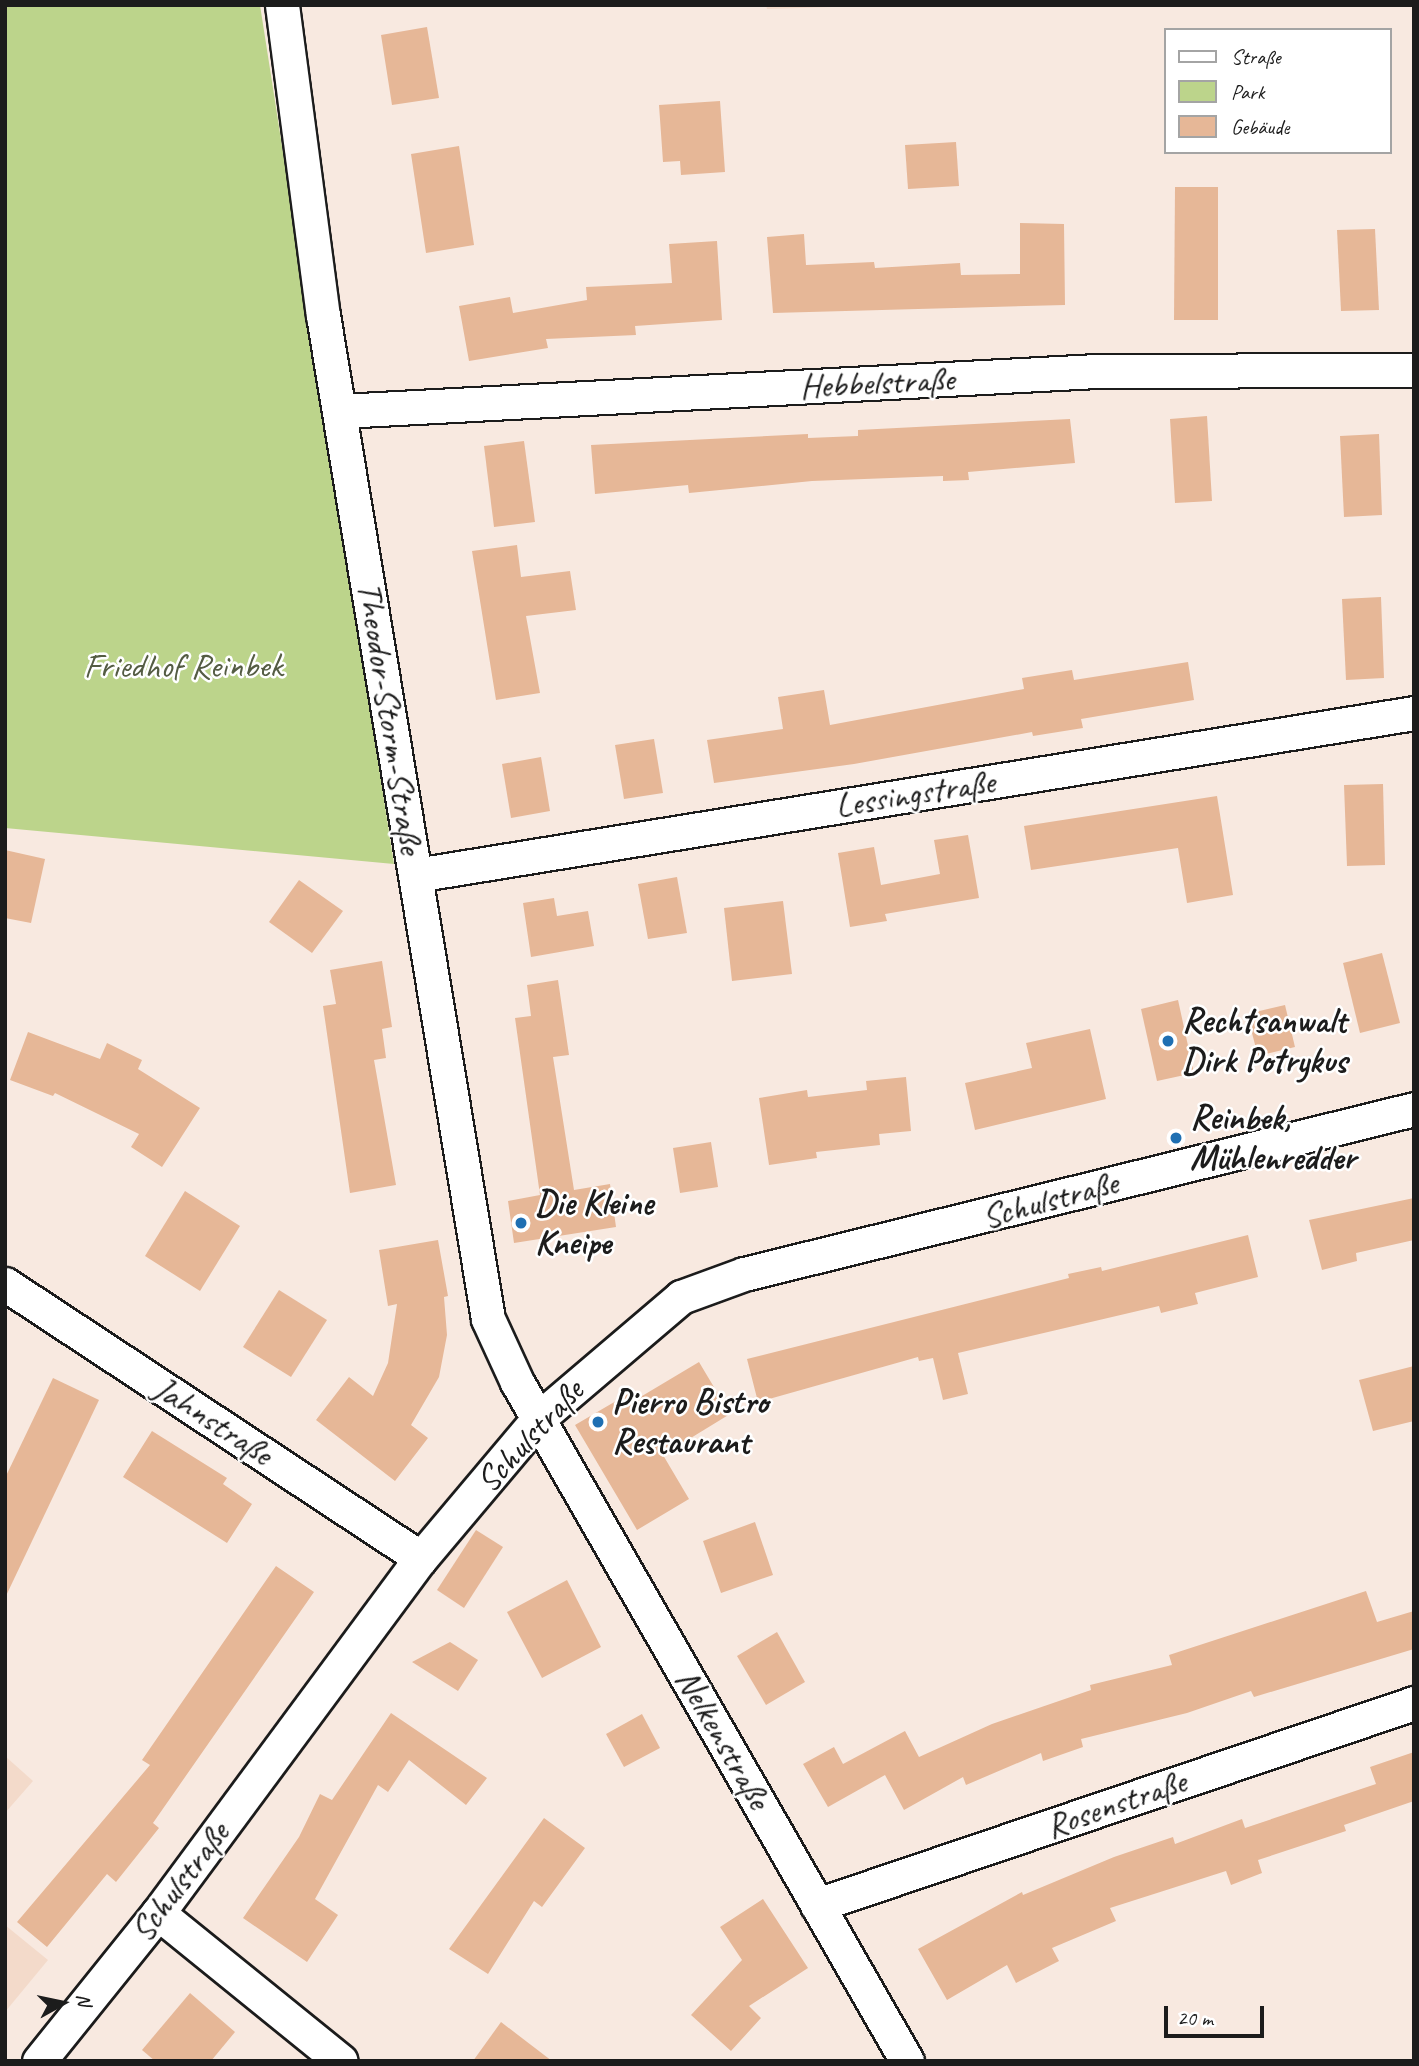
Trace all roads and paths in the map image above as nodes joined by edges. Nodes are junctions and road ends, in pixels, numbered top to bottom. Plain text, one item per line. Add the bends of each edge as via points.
1 (282, 5) edge
2 (1414, 370) edge
3 (341, 411) junction
4 (1414, 713) edge
5 (416, 875) junction
6 (1414, 1109) edge
7 (5, 1284) edge
8 (539, 1418) junction
9 (421, 1558) junction
10 (1414, 1703) edge
11 (817, 1905) junction
12 (158, 1913) junction
13 (39, 2061) edge
14 (341, 2061) edge
15 (907, 2061) edge

1 - 3 street, Theodor-Storm-Straße via 323,315
2 - 3 street, Hebbelstraße via 1096,371
3 - 5 street, Theodor-Storm-Straße
4 - 5 street, Lessingstraße
5 - 8 street, Theodor-Storm-Straße via 483,1298 497,1339
6 - 8 street, Schulstraße via 744,1274 681,1297
7 - 9 street, Jahnstraße
8 - 9 street, Schulstraße
8 - 11 street, Nelkenstraße
9 - 12 street, Schulstraße
10 - 11 street, Rosenstraße
11 - 15 street, Nelkenstraße
12 - 13 street, Schulstraße
12 - 14 street

